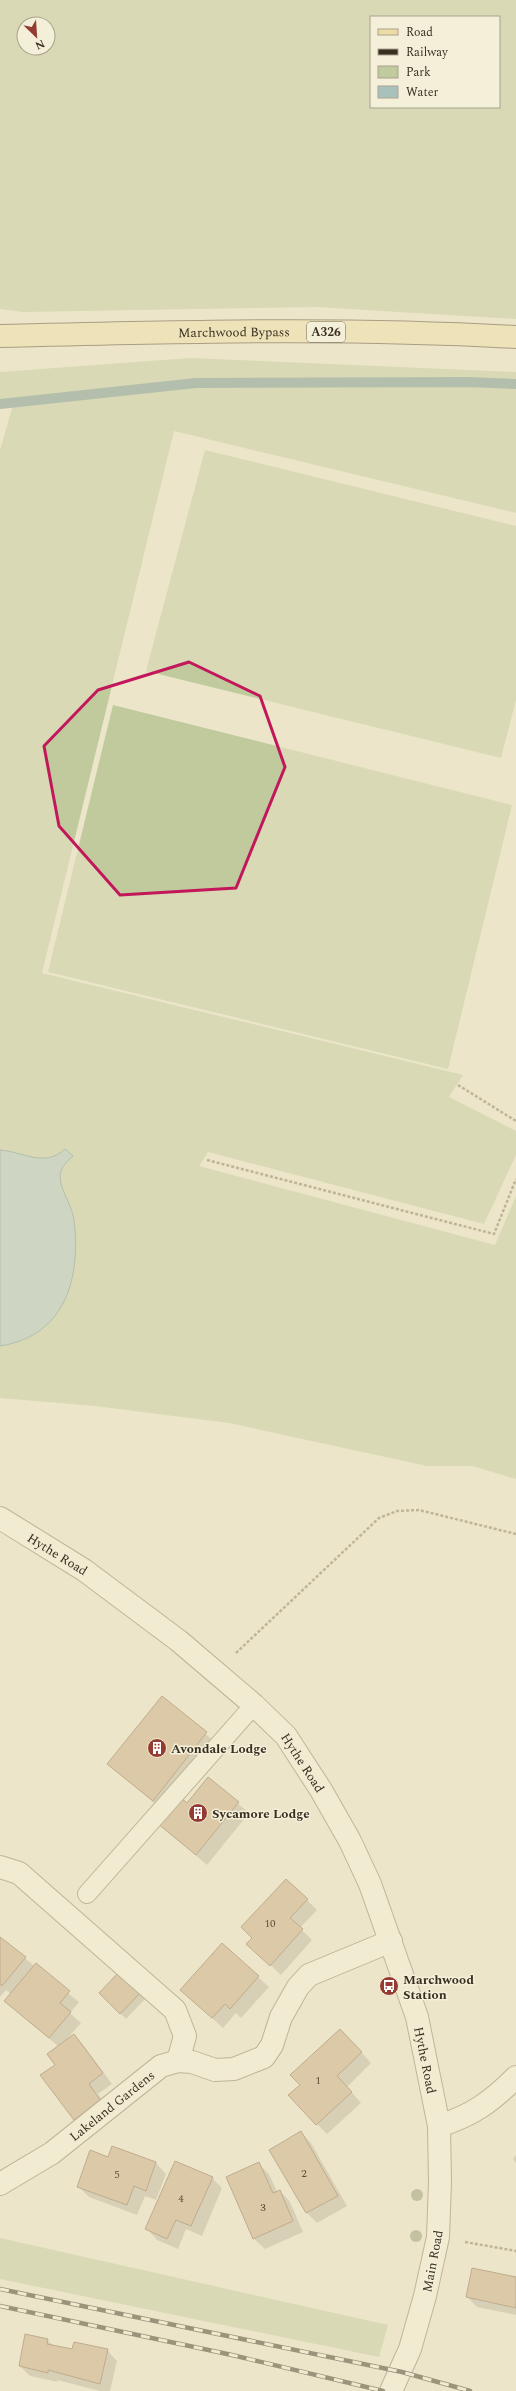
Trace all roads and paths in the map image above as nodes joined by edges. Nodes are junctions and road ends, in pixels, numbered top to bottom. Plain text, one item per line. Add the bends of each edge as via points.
1 (0, 336) edge
2 (516, 337) edge
3 (458, 1085) dead end
4 (516, 1121) edge
5 (207, 1160) dead end
6 (516, 1179) edge
7 (0, 1518) edge
8 (516, 1534) edge
9 (217, 1671) junction
10 (254, 1705) junction
11 (0, 1867) edge
12 (87, 1894) dead end
13 (390, 1940) junction
14 (178, 2061) junction
15 (516, 2077) edge
16 (439, 2126) junction
17 (0, 2184) edge
18 (438, 2238) junction
19 (516, 2250) edge
20 (392, 2391) edge

1 - 2 main road, Marchwood Bypass / A326 via 238,330
3 - 4 path
5 - 6 path via 494,1234
7 - 9 street, Hythe Road via 84,1570
8 - 9 path via 419,1510 397,1511 379,1518
9 - 10 street, Hythe Road
10 - 12 lane
10 - 13 street, Hythe Road via 286,1736 321,1790 354,1848
11 - 14 street via 19,1873 175,2010 185,2036
13 - 14 street, Lakeland Gardens via 310,1975 298,1987 281,2016 272,2045 264,2057 234,2069 215,2070 192,2062
13 - 16 street, Hythe Road via 418,2017
14 - 17 street, Lakeland Gardens via 161,2066 52,2153
15 - 16 street via 492,2101 475,2112
16 - 18 street, Main Road
18 - 19 path
18 - 20 street, Main Road via 426,2296 410,2349

